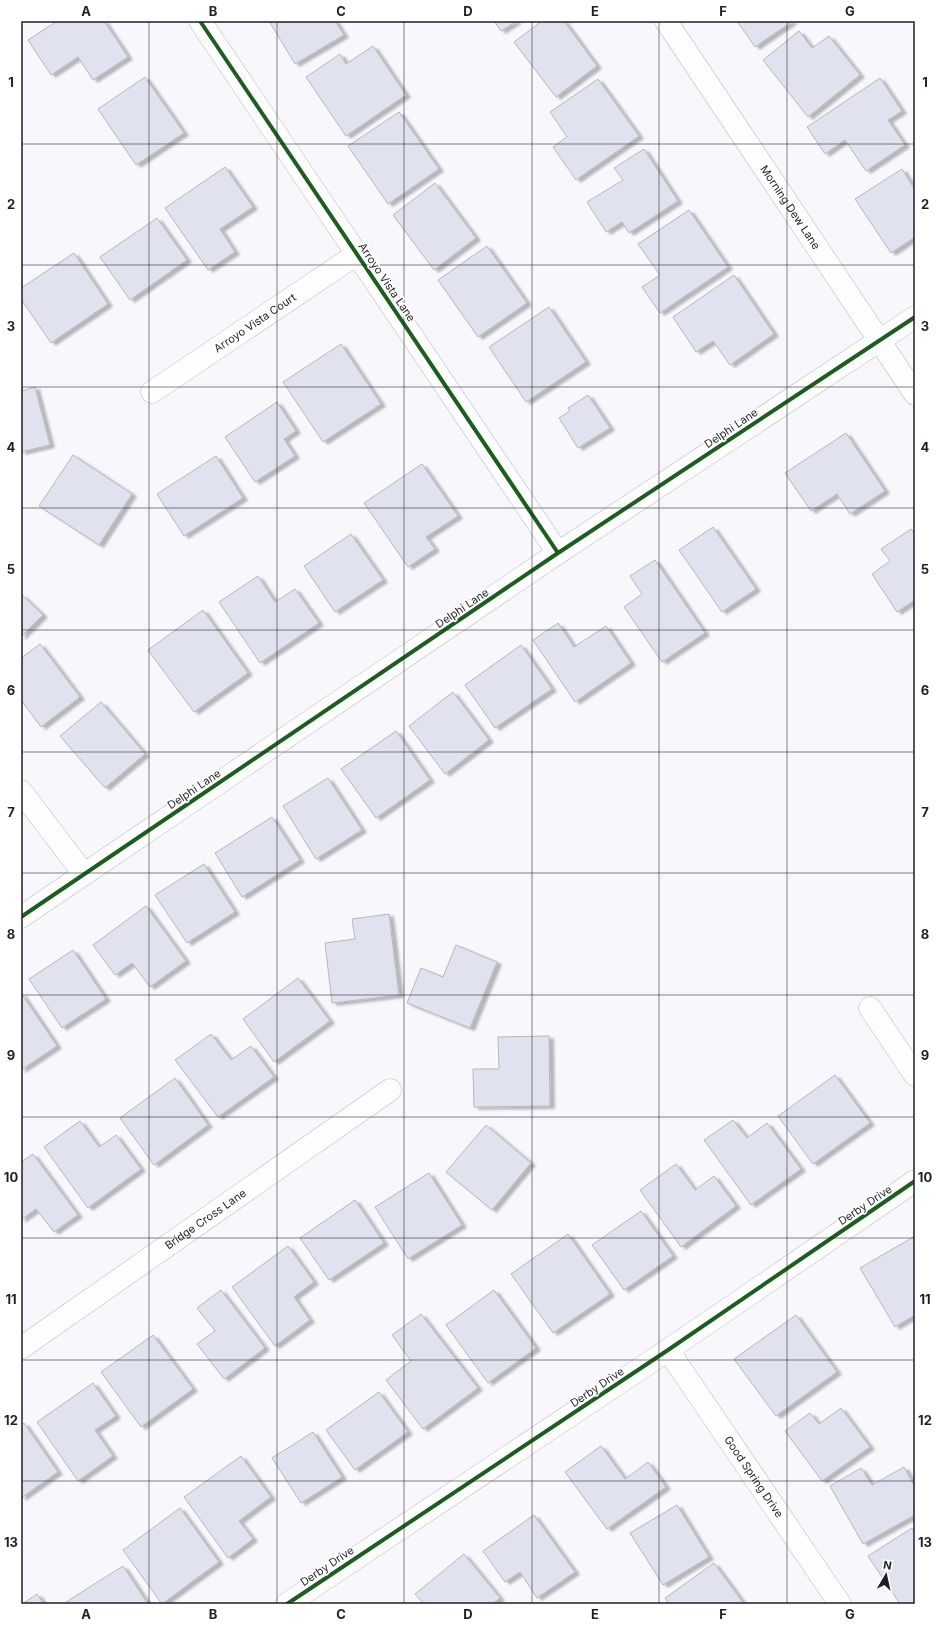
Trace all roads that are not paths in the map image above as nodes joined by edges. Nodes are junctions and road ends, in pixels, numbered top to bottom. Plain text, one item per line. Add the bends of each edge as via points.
1 (200, 21) edge
2 (666, 21) edge
3 (357, 254) junction
4 (915, 317) edge
5 (879, 341) junction
6 (152, 392) dead end
7 (915, 394) edge
8 (558, 553) junction
9 (21, 791) edge
10 (84, 874) junction
11 (21, 917) edge
12 (870, 1008) dead end
13 (915, 1075) edge
14 (390, 1090) dead end
15 (915, 1181) edge
16 (21, 1348) edge
17 (668, 1350) junction
18 (286, 1604) edge
19 (840, 1604) edge

1 - 3 street, Arroyo Vista Lane
2 - 5 street, Morning Dew Lane
3 - 6 street, Arroyo Vista Court
3 - 8 street, Arroyo Vista Lane
4 - 5 street, Delphi Lane
5 - 7 street, Morning Dew Lane
5 - 8 street, Delphi Lane
8 - 10 street, Delphi Lane
9 - 10 street
10 - 11 street, Delphi Lane
12 - 13 street
14 - 16 street, Bridge Cross Lane
15 - 17 street, Derby Drive
17 - 18 street, Derby Drive
17 - 19 street, Good Spring Drive

